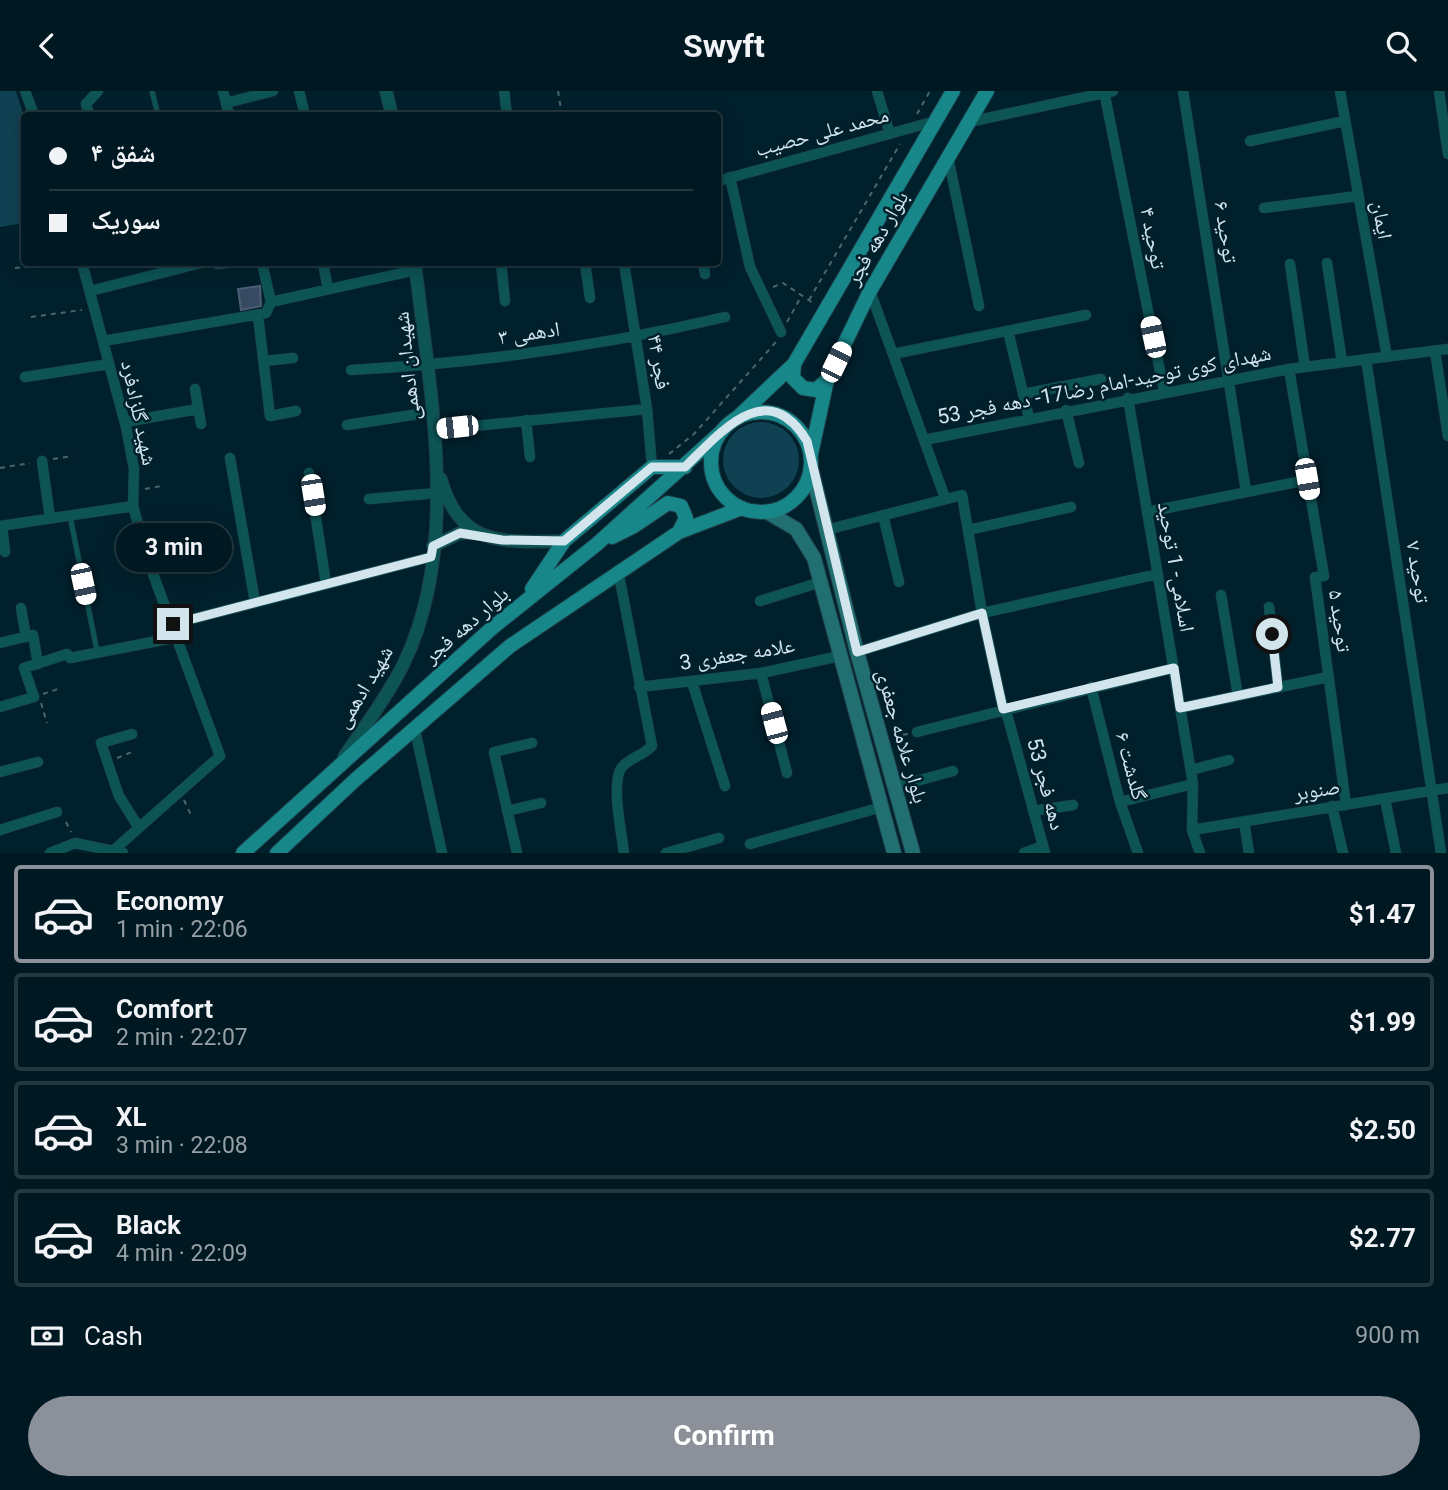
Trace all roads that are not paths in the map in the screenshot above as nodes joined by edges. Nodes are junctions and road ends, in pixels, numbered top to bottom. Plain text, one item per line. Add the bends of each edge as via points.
1 (25, 91) edge
2 (99, 91) edge
3 (152, 91) edge
4 (223, 91) edge
5 (274, 91) edge
6 (299, 91) edge
7 (386, 91) edge
8 (504, 91) edge
9 (877, 91) edge
10 (953, 91) edge
11 (987, 91) edge
12 (1183, 91) edge
13 (1340, 91) edge
14 (1439, 91) edge
15 (1107, 92) edge
16 (226, 103) junction
17 (33, 112) edge
18 (88, 112) edge
19 (157, 112) edge
20 (228, 112) edge
21 (304, 112) edge
22 (391, 112) edge
23 (507, 112) edge
24 (936, 121) junction
25 (1345, 121) junction
26 (969, 122) junction
27 (890, 134) junction
28 (1250, 141) dead end
29 (1448, 154) edge
30 (948, 156) junction
31 (730, 177) junction
32 (721, 180) edge
33 (1358, 197) junction
34 (1264, 208) dead end
35 (1327, 263) dead end
36 (1290, 264) dead end
37 (83, 266) edge
38 (189, 266) edge
39 (263, 266) edge
40 (324, 266) edge
41 (416, 266) edge
42 (501, 266) edge
43 (585, 266) edge
44 (624, 266) edge
45 (704, 266) edge
46 (705, 274) dead end
47 (328, 289) junction
48 (90, 291) junction
49 (870, 291) junction
50 (590, 298) dead end
51 (505, 301) dead end
52 (271, 302) junction
53 (979, 306) dead end
54 (1086, 315) dead end
55 (258, 316) junction
56 (725, 317) dead end
57 (1008, 331) junction
58 (781, 332) road end
59 (636, 338) junction
60 (103, 341) junction
61 (1448, 349) edge
62 (1435, 351) junction
63 (893, 354) junction
64 (1387, 357) junction
65 (293, 358) dead end
66 (1366, 359) junction
67 (264, 361) junction
68 (1342, 362) junction
69 (109, 364) junction
70 (794, 364) junction
71 (426, 366) junction
72 (1305, 367) junction
73 (1289, 369) junction
74 (351, 370) dead end
75 (25, 377) dead end
76 (1101, 379) dead end
77 (827, 380) junction
78 (1230, 380) junction
79 (195, 389) dead end
80 (1164, 391) junction
81 (1023, 394) junction
82 (1128, 398) junction
83 (198, 409) junction
84 (647, 409) junction
85 (1066, 410) junction
86 (296, 411) dead end
87 (432, 412) junction
88 (739, 416) junction
89 (1029, 418) junction
90 (526, 420) junction
91 (125, 422) junction
92 (201, 424) dead end
93 (348, 425) dead end
94 (434, 430) junction
95 (720, 433) junction
96 (1448, 436) edge
97 (923, 440) junction
98 (530, 457) dead end
99 (230, 458) dead end
100 (43, 461) dead end
101 (811, 461) junction
102 (1079, 463) dead end
103 (438, 465) junction
104 (652, 467) junction
105 (685, 467) junction
106 (309, 473) dead end
107 (1307, 479) junction
108 (1246, 491) junction
109 (437, 493) junction
110 (945, 498) junction
111 (369, 499) dead end
112 (133, 506) junction
113 (1071, 507) dead end
114 (742, 508) junction
115 (767, 512) junction
116 (1147, 512) junction
117 (69, 515) junction
118 (883, 515) junction
119 (50, 518) junction
120 (1, 526) edge
121 (826, 530) junction
122 (968, 530) junction
123 (679, 532) junction
124 (475, 533) junction
125 (564, 541) junction
126 (597, 544) junction
127 (5, 552) dead end
128 (432, 552) junction
129 (618, 570) junction
130 (1158, 574) junction
131 (821, 582) junction
132 (899, 582) dead end
133 (326, 584) junction
134 (1221, 595) dead end
135 (760, 601) dead end
136 (255, 602) junction
137 (524, 602) junction
138 (1269, 607) dead end
139 (21, 608) dead end
140 (982, 613) junction
141 (173, 624) junction
142 (26, 637) junction
143 (178, 637) junction
144 (0, 643) edge
145 (857, 652) junction
146 (97, 653) junction
147 (840, 656) junction
148 (38, 664) junction
149 (1174, 668) junction
150 (761, 673) junction
151 (1328, 677) junction
152 (692, 682) junction
153 (639, 687) junction
154 (1091, 687) junction
155 (1278, 687) junction
156 (1238, 696) junction
157 (0, 707) edge
158 (1180, 708) junction
159 (1003, 709) junction
160 (415, 730) junction
161 (917, 732) road end
162 (132, 734) dead end
163 (532, 743) dead end
164 (1229, 760) dead end
165 (38, 762) dead end
166 (341, 762) junction
167 (1191, 770) junction
168 (953, 771) dead end
169 (0, 772) edge
170 (787, 772) dead end
171 (1193, 784) junction
172 (725, 786) dead end
173 (895, 787) junction
174 (1448, 788) edge
175 (1433, 790) junction
176 (877, 791) junction
177 (1385, 799) junction
178 (1120, 802) junction
179 (541, 803) dead end
180 (1073, 805) dead end
181 (1346, 805) junction
182 (1332, 806) junction
183 (882, 807) junction
184 (507, 811) junction
185 (1033, 811) junction
186 (57, 812) dead end
187 (1244, 821) junction
188 (139, 828) junction
189 (0, 830) edge
190 (1192, 830) junction
191 (719, 838) dead end
192 (750, 843) dead end
193 (1044, 850) edge
194 (119, 851) edge
195 (50, 853) edge
196 (243, 853) edge
197 (277, 853) edge
198 (442, 853) edge
199 (517, 853) edge
200 (624, 853) edge
201 (666, 853) edge
202 (894, 853) edge
203 (913, 853) edge
204 (1024, 853) edge
205 (1138, 853) edge
206 (1200, 853) edge
207 (1249, 853) edge
208 (1343, 853) edge
209 (1396, 853) edge
210 (1441, 853) edge

1 - 17 street
2 - 18 street via 86,104
3 - 19 lane
4 - 16 street
5 - 16 street
6 - 21 street
7 - 22 street
8 - 23 street
9 - 27 street
10 - 24 main road, بلوار دهه فجر
11 - 26 main road, بلوار دهه فجر
12 - 78 street, توحید ۶
13 - 25 street, ایمان
14 - 29 street
15 - 26 street
15 - 80 street, توحید ۴
16 - 20 street
24 - 27 street, محمد علی حصیب
24 - 70 main road, بلوار دهه فجر
25 - 28 street
25 - 33 street, ایمان
26 - 30 main road, بلوار دهه فجر
27 - 31 street, محمد علی حصیب
30 - 49 main road, بلوار دهه فجر
30 - 53 street
31 - 32 street, محمد علی حصیب
31 - 58 street via 750,267
33 - 34 street
33 - 64 street, ایمان
35 - 68 street
36 - 72 street
37 - 48 street, شهید گلزادفرد
38 - 48 street
39 - 52 street
40 - 47 street
41 - 47 street
41 - 71 street, شهیدان ادهمی
42 - 51 street
43 - 50 street
44 - 59 street, فجر ۴۴
45 - 46 street
47 - 52 street
48 - 60 street, شهید گلزادفرد
49 - 63 street, شهدای کوی توحید-امام رضا17- دهه فجر 53
49 - 77 main road, بلوار دهه فجر
52 - 55 street via 266,313
54 - 57 street
55 - 60 street
55 - 67 street
56 - 59 street, ادهمی ۳
57 - 63 street
57 - 81 street
59 - 71 street, ادهمی ۳
59 - 84 street, فجر ۴۴
60 - 69 street, شهید گلزادفرد
61 - 62 street, شهدای کوی توحید-امام رضا17- دهه فجر 53
62 - 64 street, شهدای کوی توحید-امام رضا17- دهه فجر 53
62 - 96 street
63 - 97 street, شهدای کوی توحید-امام رضا17- دهه فجر 53
64 - 66 street, شهدای کوی توحید-امام رضا17- دهه فجر 53
65 - 67 street
66 - 68 street, شهدای کوی توحید-امام رضا17- دهه فجر 53
66 - 175 street, توحید ۷
67 - 86 street via 270,416
68 - 72 street, شهدای کوی توحید-امام رضا17- دهه فجر 53
69 - 75 street
69 - 91 street, شهید گلزادفرد
70 - 77 main road via 793,378 803,389 817,390
70 - 88 main road, بلوار دهه فجر
71 - 74 street, ادهمی ۳
71 - 87 street, شهیدان ادهمی
72 - 73 street, شهدای کوی توحید-امام رضا17- دهه فجر 53
73 - 78 street, شهدای کوی توحید-امام رضا17- دهه فجر 53
73 - 107 street, توحید ۵
76 - 81 street
77 - 101 main road, بلوار دهه فجر
78 - 80 street, شهدای کوی توحید-امام رضا17- دهه فجر 53
78 - 108 street, توحید ۶
79 - 83 street
80 - 82 street, شهدای کوی توحید-امام رضا17- دهه فجر 53
81 - 89 street
82 - 85 street, شهدای کوی توحید-امام رضا17- دهه فجر 53
82 - 116 street, اسلامی- 1 توحید
83 - 91 street
83 - 92 street
84 - 90 street
84 - 104 street, فجر ۴۴
85 - 89 street, شهدای کوی توحید-امام رضا17- دهه فجر 53
85 - 102 street
87 - 93 street
87 - 94 street, شهیدان ادهمی
88 - 95 main road
88 - 101 main road via 765,411 790,421 800,430
89 - 97 street, شهدای کوی توحید-امام رضا17- دهه فجر 53
90 - 94 street
90 - 98 street
91 - 112 street, شهید گلزادفرد via 134,468
94 - 103 street, شهیدان ادهمی
95 - 105 main road, بلوار دهه فجر
95 - 114 main road via 711,456 715,481 731,502
97 - 110 street
99 - 136 street
100 - 119 street
101 - 115 main road via 802,492
101 - 121 main road, بلوار علامه جعفری
103 - 109 street, شهید ادهمی
103 - 124 street via 456,515
104 - 105 main road
104 - 125 main road
105 - 126 main road, بلوار دهه فجر
106 - 133 street
107 - 108 street
107 - 151 street, توحید ۵ via 1324,576 1315,577
108 - 116 street
109 - 111 street
109 - 128 street, شهید ادهمی
110 - 118 street
110 - 122 street, دهه فجر 53 via 962,495
112 - 117 street
112 - 141 street, شهید گلزادفرد
113 - 122 street
114 - 115 main road
114 - 123 main road
115 - 131 main road, بلوار علامه جعفری via 796,529 814,558
116 - 130 street, اسلامی- 1 توحید
117 - 119 street
117 - 146 lane
118 - 121 street
118 - 132 street
119 - 120 street
120 - 127 street
121 - 145 main road, بلوار علامه جعفری
122 - 140 street, دهه فجر 53
123 - 126 main road via 686,518 681,506 668,503
123 - 129 main road
124 - 125 street via 502,540
124 - 128 street via 445,537
125 - 137 main road
126 - 137 main road, بلوار دهه فجر
128 - 133 street
128 - 166 street, شهید ادهمی via 419,622 404,663
129 - 153 street
129 - 160 main road via 510,646
130 - 140 street
130 - 149 street, اسلامی- 1 توحید
131 - 135 street
131 - 147 main road, بلوار علامه جعفری
133 - 136 street
134 - 156 street
136 - 141 street
137 - 166 main road, بلوار دهه فجر
138 - 155 street
139 - 142 street
140 - 145 street
140 - 159 street, دهه فجر 53
141 - 143 street, شهید گلزادفرد
142 - 144 street
142 - 148 street via 33,635
143 - 146 street
143 - 188 street, شهید گلزادفرد via 220,756
145 - 173 main road, بلوار علامه جعفری
146 - 148 street
147 - 150 street, علامه جعفری 3
147 - 176 main road, بلوار علامه جعفری
148 - 157 street via 24,667 34,697
149 - 154 street
149 - 158 street, اسلامی- 1 توحید
150 - 152 street, علامه جعفری 3
150 - 170 street
151 - 155 street
151 - 181 street, توحید ۵
152 - 153 street, علامه جعفری 3
152 - 172 street
153 - 200 street via 652,746 622,766 616,781
154 - 159 street
154 - 178 street, گلدشت ۶
155 - 156 street
156 - 158 street
158 - 167 street, اسلامی- 1 توحید
159 - 161 street
159 - 185 street, دهه فجر 53
160 - 197 main road
160 - 198 street
162 - 188 street via 101,743 120,796
163 - 184 street via 494,752
164 - 167 street
165 - 169 street
166 - 196 main road, بلوار دهه فجر
167 - 171 street, اسلامی- 1 توحید
168 - 173 street
171 - 178 street
171 - 190 street, اسلامی- 1 توحید
173 - 176 main road
173 - 203 main road, بلوار علامه جعفری
174 - 175 street, صنوبر
175 - 177 street, صنوبر
175 - 210 street, توحید ۷
176 - 183 main road, بلوار علامه جعفری
177 - 181 street, صنوبر
177 - 209 street
178 - 205 street, گلدشت ۶
179 - 184 street
180 - 185 street
181 - 182 street, صنوبر
182 - 187 street, صنوبر
182 - 208 street
183 - 192 street
183 - 202 main road, بلوار علامه جعفری
184 - 199 street
185 - 193 street, دهه فجر 53
186 - 189 street
187 - 190 street, صنوبر
187 - 207 street
188 - 194 street, شهید گلزادفرد
190 - 206 street
191 - 201 street
193 - 204 street
194 - 195 street via 75,842

